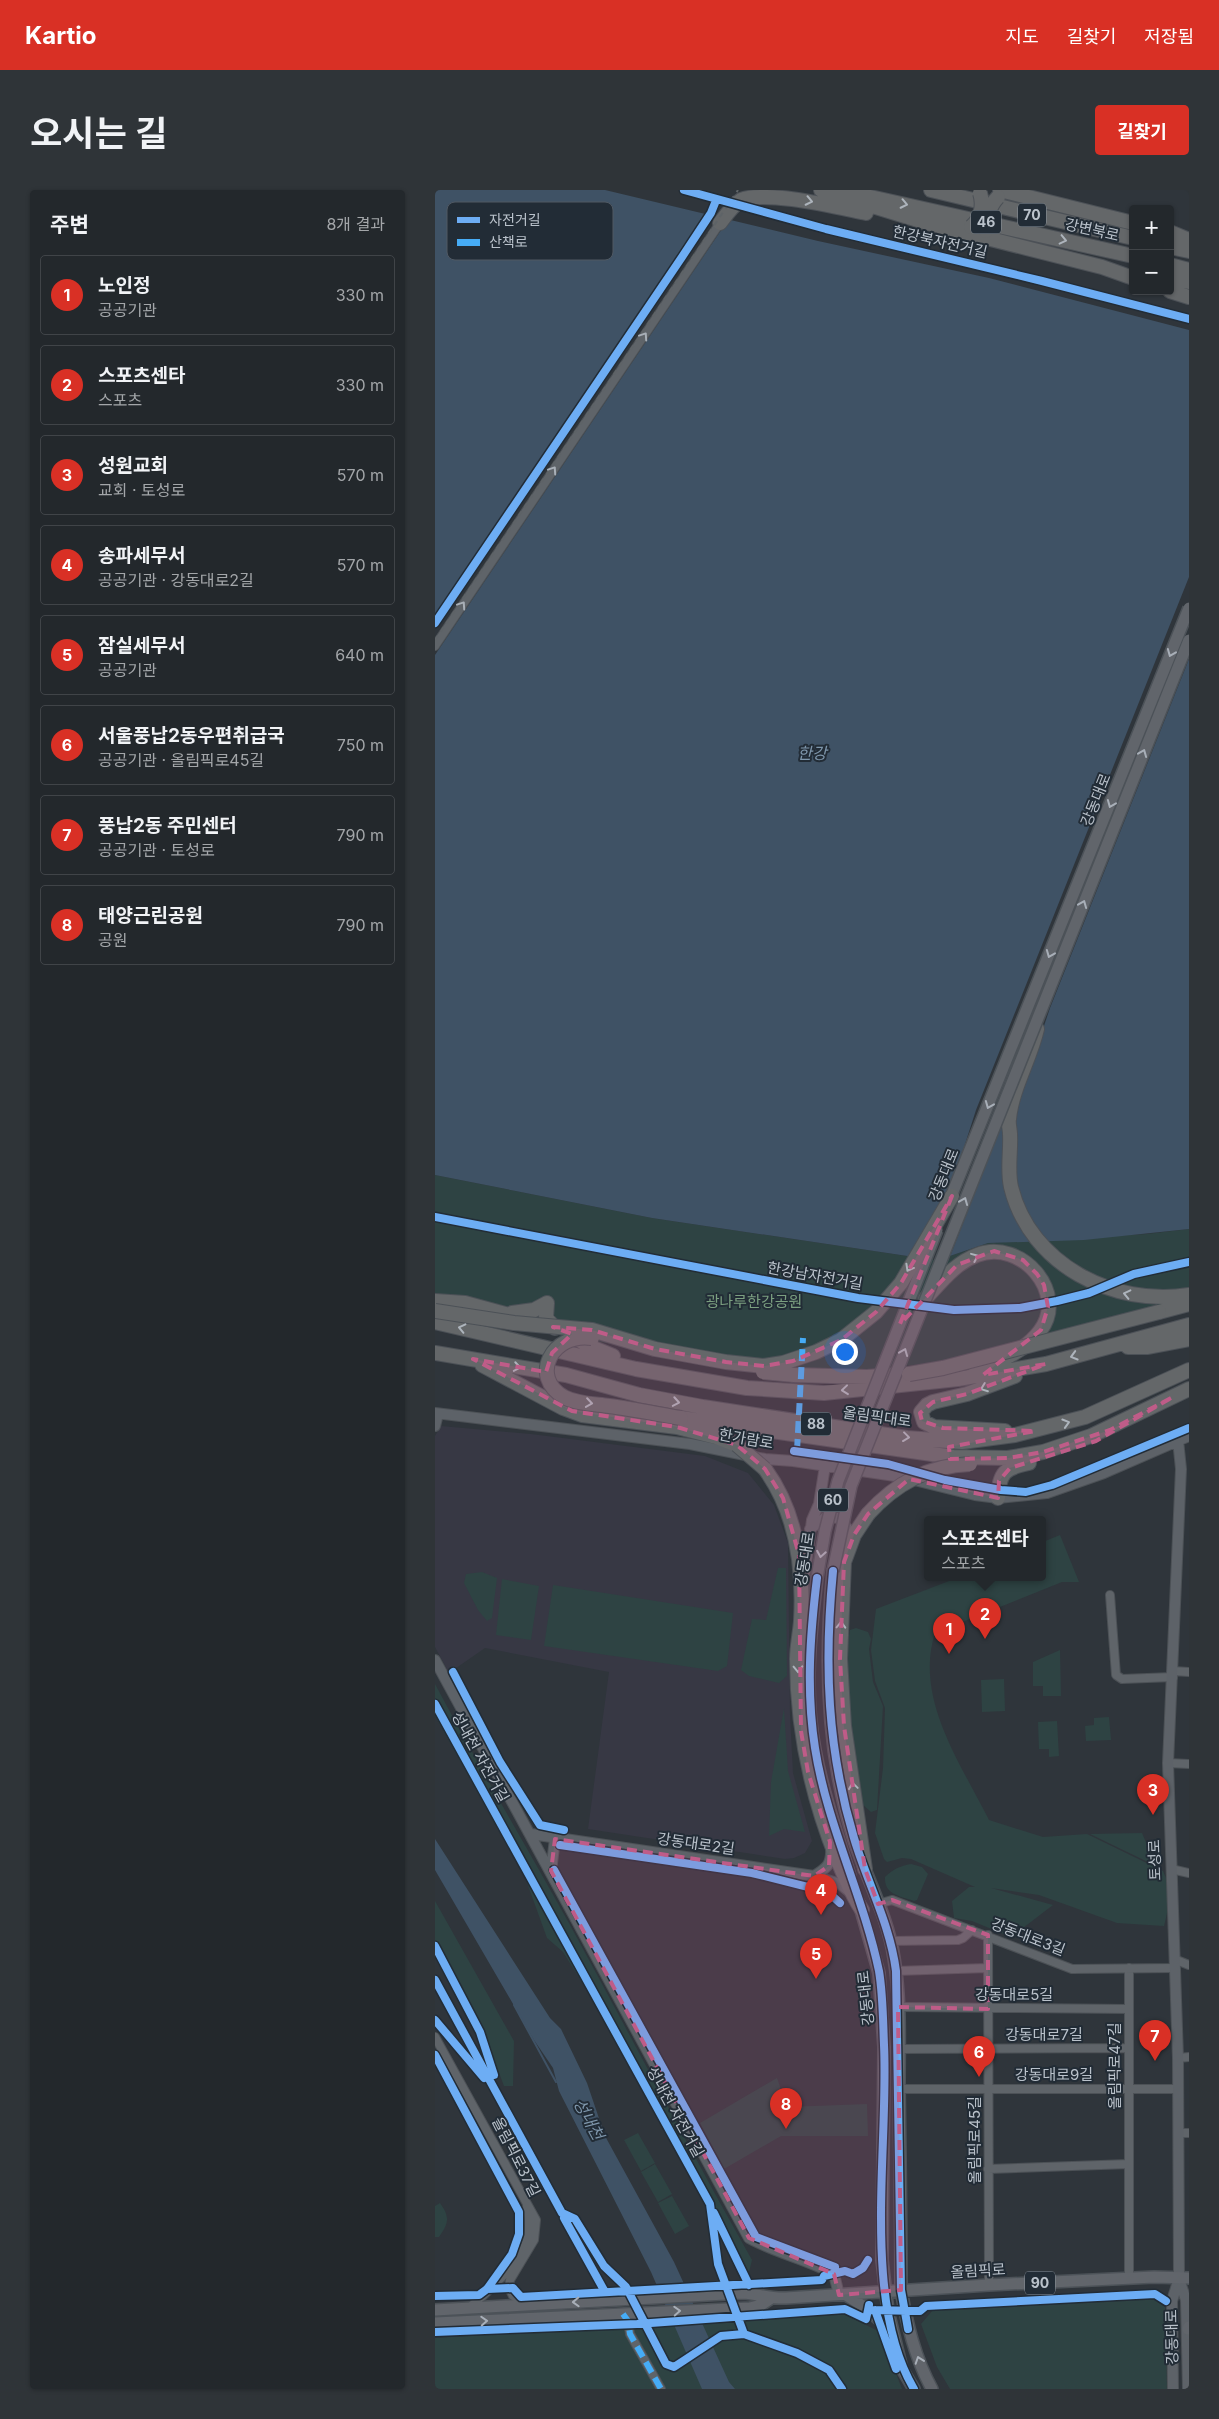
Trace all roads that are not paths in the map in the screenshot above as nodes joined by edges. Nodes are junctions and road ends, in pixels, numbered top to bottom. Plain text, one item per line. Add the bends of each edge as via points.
1 (821, 190) edge
2 (839, 190) edge
3 (931, 190) edge
4 (979, 191) edge
5 (1002, 193) edge
6 (1129, 222) edge
7 (720, 223) joint
8 (931, 224) junction
9 (965, 229) junction
10 (1174, 233) edge
11 (1174, 234) edge
12 (988, 235) junction
13 (1189, 236) edge
14 (1129, 237) edge
15 (1189, 240) edge
16 (1025, 247) junction
17 (1174, 248) edge
18 (1189, 251) edge
19 (1129, 255) edge
20 (1174, 266) edge
21 (1129, 268) edge
22 (1189, 270) edge
23 (1129, 277) edge
24 (1174, 279) edge
25 (1189, 282) edge
26 (1174, 292) edge
27 (1189, 297) edge
28 (1189, 608) edge
29 (1189, 640) edge
30 (435, 646) edge
31 (1041, 1011) junction
32 (952, 1196) junction
33 (1182, 1296) edge
34 (925, 1299) junction
35 (435, 1301) edge
36 (1189, 1304) edge
37 (435, 1311) edge
38 (505, 1314) junction
39 (435, 1322) edge
40 (1189, 1325) edge
41 (555, 1328) junction
42 (1189, 1339) edge
43 (1107, 1347) junction
44 (435, 1352) edge
45 (473, 1359) junction
46 (1189, 1360) edge
47 (726, 1362) junction
48 (1046, 1364) junction
49 (1189, 1370) edge
50 (765, 1372) junction
51 (1173, 1377) junction
52 (958, 1379) junction
53 (718, 1383) junction
54 (1189, 1389) edge
55 (1173, 1397) junction
56 (436, 1413) edge
57 (681, 1418) junction
58 (435, 1426) edge
59 (1035, 1431) junction
60 (1189, 1436) edge
61 (1178, 1440) junction
62 (737, 1445) junction
63 (1008, 1458) junction
64 (825, 1466) junction
65 (997, 1498) junction
66 (819, 1504) junction
67 (826, 1517) junction
68 (811, 1529) junction
69 (852, 1539) junction
70 (1110, 1595) dead end
71 (801, 1620) junction
72 (435, 1660) edge
73 (1189, 1672) edge
74 (1173, 1674) junction
75 (1169, 1763) junction
76 (1189, 1764) edge
77 (531, 1834) junction
78 (555, 1839) junction
79 (830, 1842) junction
80 (865, 1869) junction
81 (1171, 1869) junction
82 (551, 1871) junction
83 (1189, 1873) edge
84 (814, 1876) junction
85 (852, 1894) junction
86 (878, 1904) junction
87 (862, 1910) junction
88 (972, 1930) junction
89 (988, 1935) junction
90 (890, 1941) junction
91 (1174, 1964) junction
92 (1189, 1965) edge
93 (988, 1968) junction
94 (1129, 1968) junction
95 (896, 1971) junction
96 (898, 2007) junction
97 (988, 2009) junction
98 (1129, 2009) junction
99 (435, 2037) edge
100 (1129, 2048) junction
101 (899, 2049) junction
102 (988, 2049) junction
103 (1184, 2057) edge
104 (899, 2089) junction
105 (988, 2089) junction
106 (1129, 2089) junction
107 (1179, 2089) junction
108 (1184, 2133) edge
109 (1129, 2164) junction
110 (989, 2169) junction
111 (527, 2202) junction
112 (1184, 2278) edge
113 (1129, 2279) junction
114 (989, 2285) junction
115 (901, 2290) junction
116 (885, 2291) junction
117 (843, 2295) junction
118 (770, 2299) junction
119 (530, 2304) junction
120 (468, 2308) junction
121 (435, 2310) edge
122 (625, 2314) junction
123 (435, 2323) edge
124 (1189, 2329) edge
125 (893, 2332) junction
126 (661, 2389) edge
127 (914, 2389) edge
128 (932, 2389) edge
129 (1173, 2389) edge
130 (1188, 2389) edge

1 - 8 highway
2 -> 19 highway, 강변북로 / 46
3 - 14 highway, 강변북로 / 70
4 - 9 highway, bridge via 982,199 979,217
5 - 6 highway
5 - 12 highway, bridge via 993,202 986,224
7 -> 8 highway via 741,200 764,193
30 -> 7 street
8 - 9 highway
9 - 12 highway
10 - 13 highway
11 - 15 highway
12 - 16 highway
16 - 21 highway
16 - 23 highway
17 - 18 highway
20 - 22 highway
24 - 25 highway
26 - 27 highway
28 -> 32 main road, 강동대로, bridge
31 -> 29 main road, 강동대로, bridge
33 -> 31 highway, bridge via 1136,1296 1088,1280 1050,1252 1021,1214 1009,1175 1009,1121
34 -> 31 main road, 강동대로, bridge
32 -> 47 highway, bridge via 901,1283 853,1332 793,1361 764,1366
32 -> 87 main road, 강동대로 / 60, bridge via 838,1481 817,1578 809,1664 815,1748 827,1807
34 -> 52 highway via 957,1265 994,1251 1023,1260 1045,1285 1048,1308 1041,1330 1012,1355
80 -> 34 main road, 강동대로 / 60, bridge via 843,1800 833,1741 827,1678 833,1571 851,1486
35 - 38 highway via 465,1303
36 - 50 highway, bridge via 909,1374 867,1377
37 - 47 highway, bridge via 592,1330 655,1349
38 - 41 highway
38 - 41 highway via 534,1310 547,1302 546,1318
53 -> 39 highway, 올림픽대로 / 88 via 636,1369
40 - 43 highway, 올림픽대로 / 88
41 - 53 highway via 607,1354 677,1369
42 - 43 highway via 1148,1346
43 -> 48 highway, 올림픽대로 / 88
44 - 45 highway, 올림픽대로 / 88
45 -> 59 highway, 올림픽대로 / 88 via 566,1375 639,1395 703,1407 907,1438 978,1441
45 - 62 highway via 572,1412 607,1420 677,1427
46 - 51 highway
47 - 50 highway, bridge
48 - 52 highway, 올림픽대로 / 88
48 -> 59 highway via 967,1394 933,1402 921,1412 924,1422 943,1428
49 - 51 highway, 올림픽대로 / 88
50 -> 57 highway, bridge via 583,1337 561,1343 549,1359 547,1371 550,1382 569,1399
59 -> 51 highway, 올림픽대로 / 88 via 1085,1417
52 -> 53 highway, 올림픽대로 / 88 via 824,1392 747,1388
54 - 55 highway
55 - 63 highway via 1091,1436 1043,1452
55 - 65 highway via 1155,1411 1096,1441 1010,1468 999,1481
56 - 58 street
56 - 64 street, 한가람로 via 690,1444 765,1459
57 - 62 highway via 727,1435
57 - 63 highway via 953,1457
60 - 61 street, 한가람로
61 - 65 street, 한가람로 via 1104,1473 1047,1493
61 - 74 street, 토성로 via 1181,1469
62 - 71 highway, bridge via 765,1469 783,1498 799,1555
63 - 69 highway, bridge via 943,1466 907,1480 868,1514
64 - 65 street, 한가람로 via 902,1477
64 - 66 street
66 - 67 street
66 - 68 street
67 - 68 street
67 - 69 street via 839,1518
68 - 71 street
80 -> 69 highway via 845,1726 840,1659 844,1562
70 - 74 street via 1116,1675 1122,1679
71 -> 79 highway via 797,1657 801,1731 820,1816
72 - 77 street
73 - 74 street
74 - 75 street, 토성로
75 - 76 street
75 - 81 street, 토성로
77 - 78 street, 강동대로2길
77 - 82 street
78 - 82 street
78 - 84 street, 강동대로2길
79 - 84 street via 832,1859 829,1866
79 - 85 highway
80 - 86 main road, 강동대로 / 60
81 - 83 street
81 - 91 street, 토성로
82 - 117 street via 749,2238 833,2274
84 - 85 street, 강동대로2길 via 840,1884
85 - 87 highway
86 - 88 street, 강동대로3길 via 892,1900
86 - 90 main road, 강동대로 / 60
87 - 116 main road, 강동대로 / 60 via 879,1973 885,2048 882,2260
88 - 89 street, 강동대로3길
88 - 90 street via 957,1940
89 - 93 street, 올림픽로45길
89 - 94 street, 강동대로3길 via 1072,1969
90 - 95 main road, 강동대로 / 60
91 - 92 street
91 - 94 street, 강동대로3길
91 - 103 street, 토성로
93 - 95 street
93 - 97 street, 올림픽로45길
94 - 98 street, 올림픽로47길
95 - 96 main road, 강동대로 / 60
96 - 97 street, 강동대로5길
96 - 101 main road, 강동대로 / 60
97 - 98 street, 강동대로5길
97 - 102 street, 올림픽로45길
98 - 100 street, 올림픽로47길
99 - 111 street, 올림픽로37길
100 - 102 street, 강동대로7길
100 - 106 street, 올림픽로47길
101 - 102 street, 강동대로7길
101 - 104 main road, 강동대로 / 60
102 - 105 street, 올림픽로45길
103 - 107 street, 토성로
104 - 105 street, 강동대로9길
104 - 115 main road, 강동대로 / 60
105 - 106 street, 강동대로9길
105 - 110 street, 올림픽로45길
106 - 107 street, 강동대로9길
106 - 109 street, 올림픽로47길
107 - 108 street, 토성로
108 - 112 street, 토성로
109 - 110 street
109 - 113 street, 올림픽로47길
110 - 114 street, 올림픽로45길
111 - 119 street via 536,2220 534,2240 510,2280 509,2288 513,2296
111 - 120 street, 올림픽로37길 via 529,2225 526,2245 492,2289
112 - 113 main road, 올림픽로 / 90
112 - 124 street, 강동대로
112 - 129 street, 강동대로 via 1172,2301
113 - 114 main road, 올림픽로 / 90
114 - 115 main road, 올림픽로 / 90
115 - 116 main road, 올림픽로 / 90
128 -> 115 main road, 강동대로 / 60 via 908,2329
116 - 117 main road, 올림픽로 / 90
116 - 125 main road, 강동대로 / 60
117 - 118 main road, 올림픽로 / 90
117 - 125 main road via 866,2308
118 -> 119 main road, 올림픽로 / 90 via 743,2293
122 -> 118 main road, 올림픽로 / 90 via 750,2308
119 - 120 main road, 올림픽로 / 90
120 - 121 main road, 올림픽로 / 90
123 -> 122 main road, 올림픽로 / 90
122 - 126 street via 630,2334
124 - 130 street, 강동대로
125 - 127 main road, 강동대로 / 60 via 902,2369

